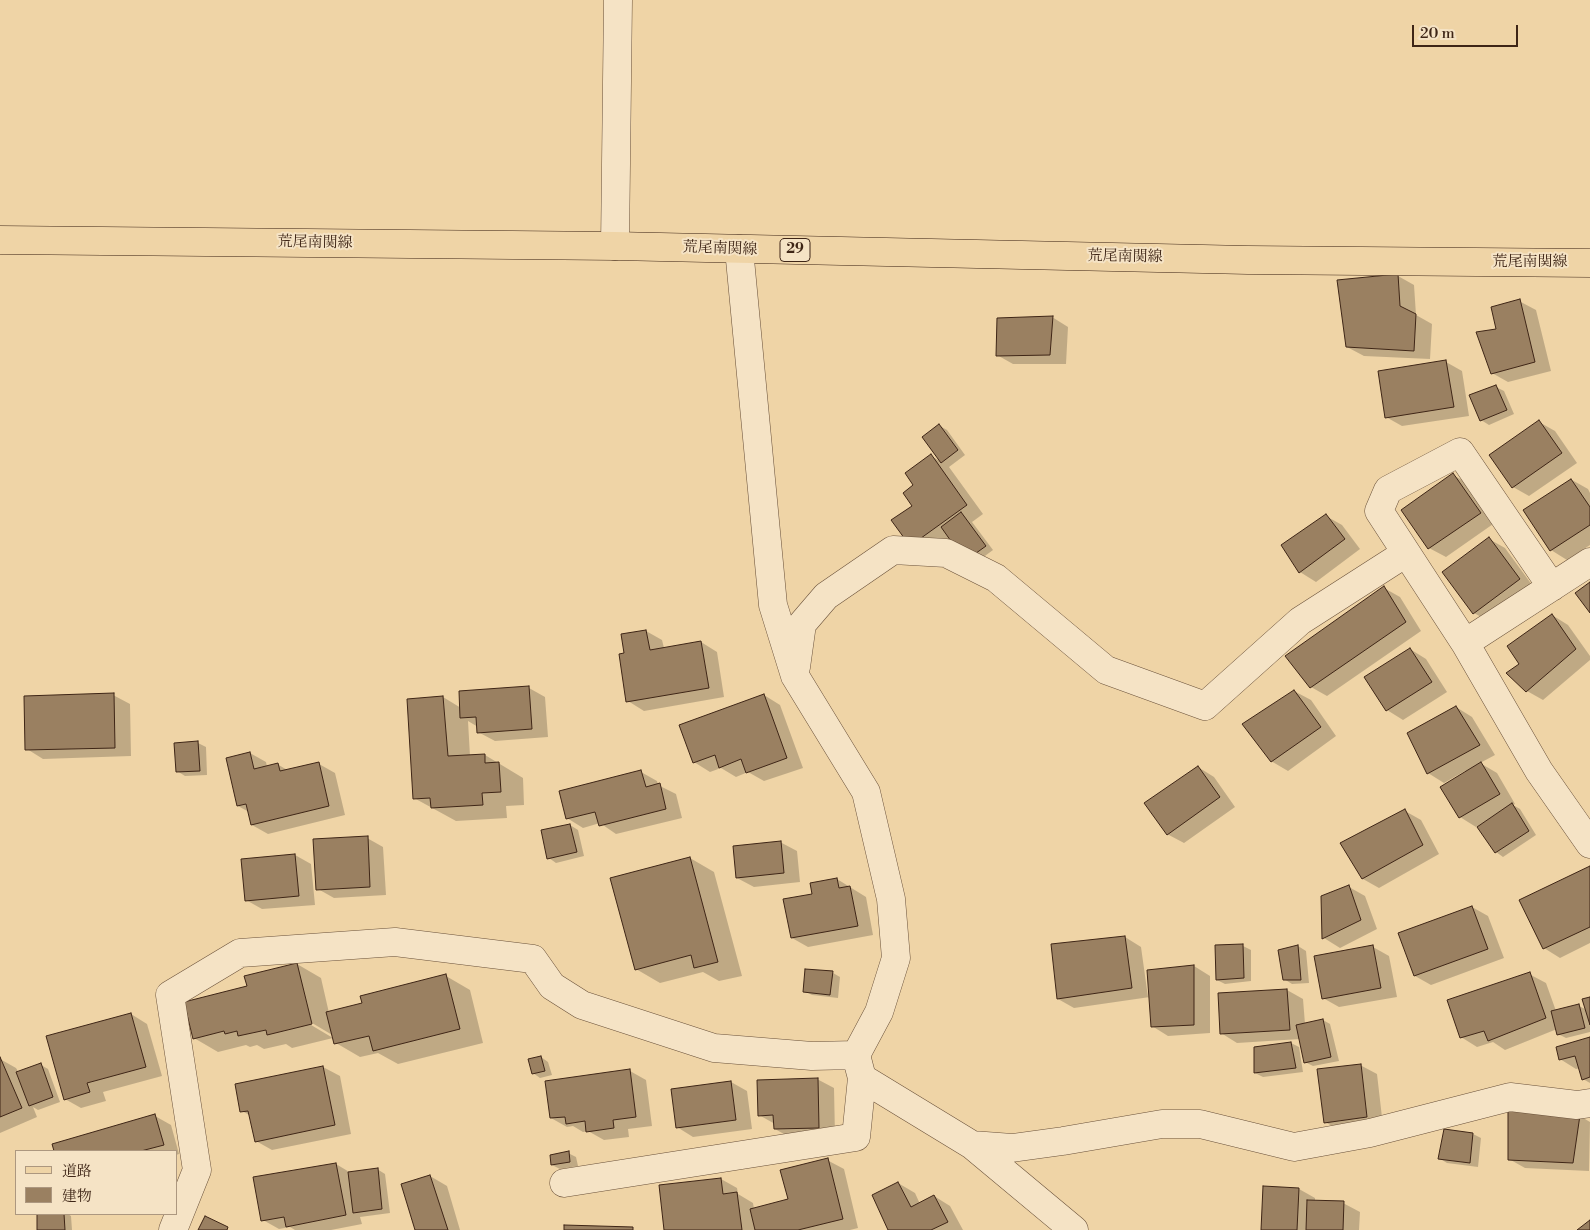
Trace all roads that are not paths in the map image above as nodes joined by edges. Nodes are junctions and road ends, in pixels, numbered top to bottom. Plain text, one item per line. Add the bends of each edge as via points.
1 (618, 0) edge
2 (0, 240) edge
3 (615, 246) junction
4 (739, 249) junction
5 (1590, 262) edge
6 (1406, 553) junction
7 (1590, 562) edge
8 (1552, 587) junction
9 (1465, 643) junction
10 (795, 676) junction
11 (1590, 844) edge
12 (859, 1067) junction
13 (1590, 1103) edge
14 (972, 1145) junction
15 (564, 1183) dead end
16 (173, 1230) edge
17 (1074, 1230) edge

1 - 3 street
2 - 3 main road, 荒尾南関線 / 29
3 - 4 main road, 荒尾南関線 / 29
4 - 5 main road, 荒尾南関線 / 29
4 - 10 street via 773,605
6 - 8 street via 1379,511 1388,490 1460,452
6 - 9 street
6 - 10 street via 1300,621 1205,706 1106,670 996,578 946,553 893,550 826,596 802,624
7 - 8 street
8 - 9 street
9 - 11 street via 1539,771
10 - 12 street via 866,792 891,899 896,958
12 - 14 street
12 - 15 street via 856,1137
12 - 16 street via 812,1056 714,1048 582,1005 552,986 533,959 395,942 240,953 170,995 197,1170
13 - 14 street via 1577,1105 1510,1097 1370,1134 1294,1147 1200,1124 1162,1124 1012,1148
14 - 17 street

